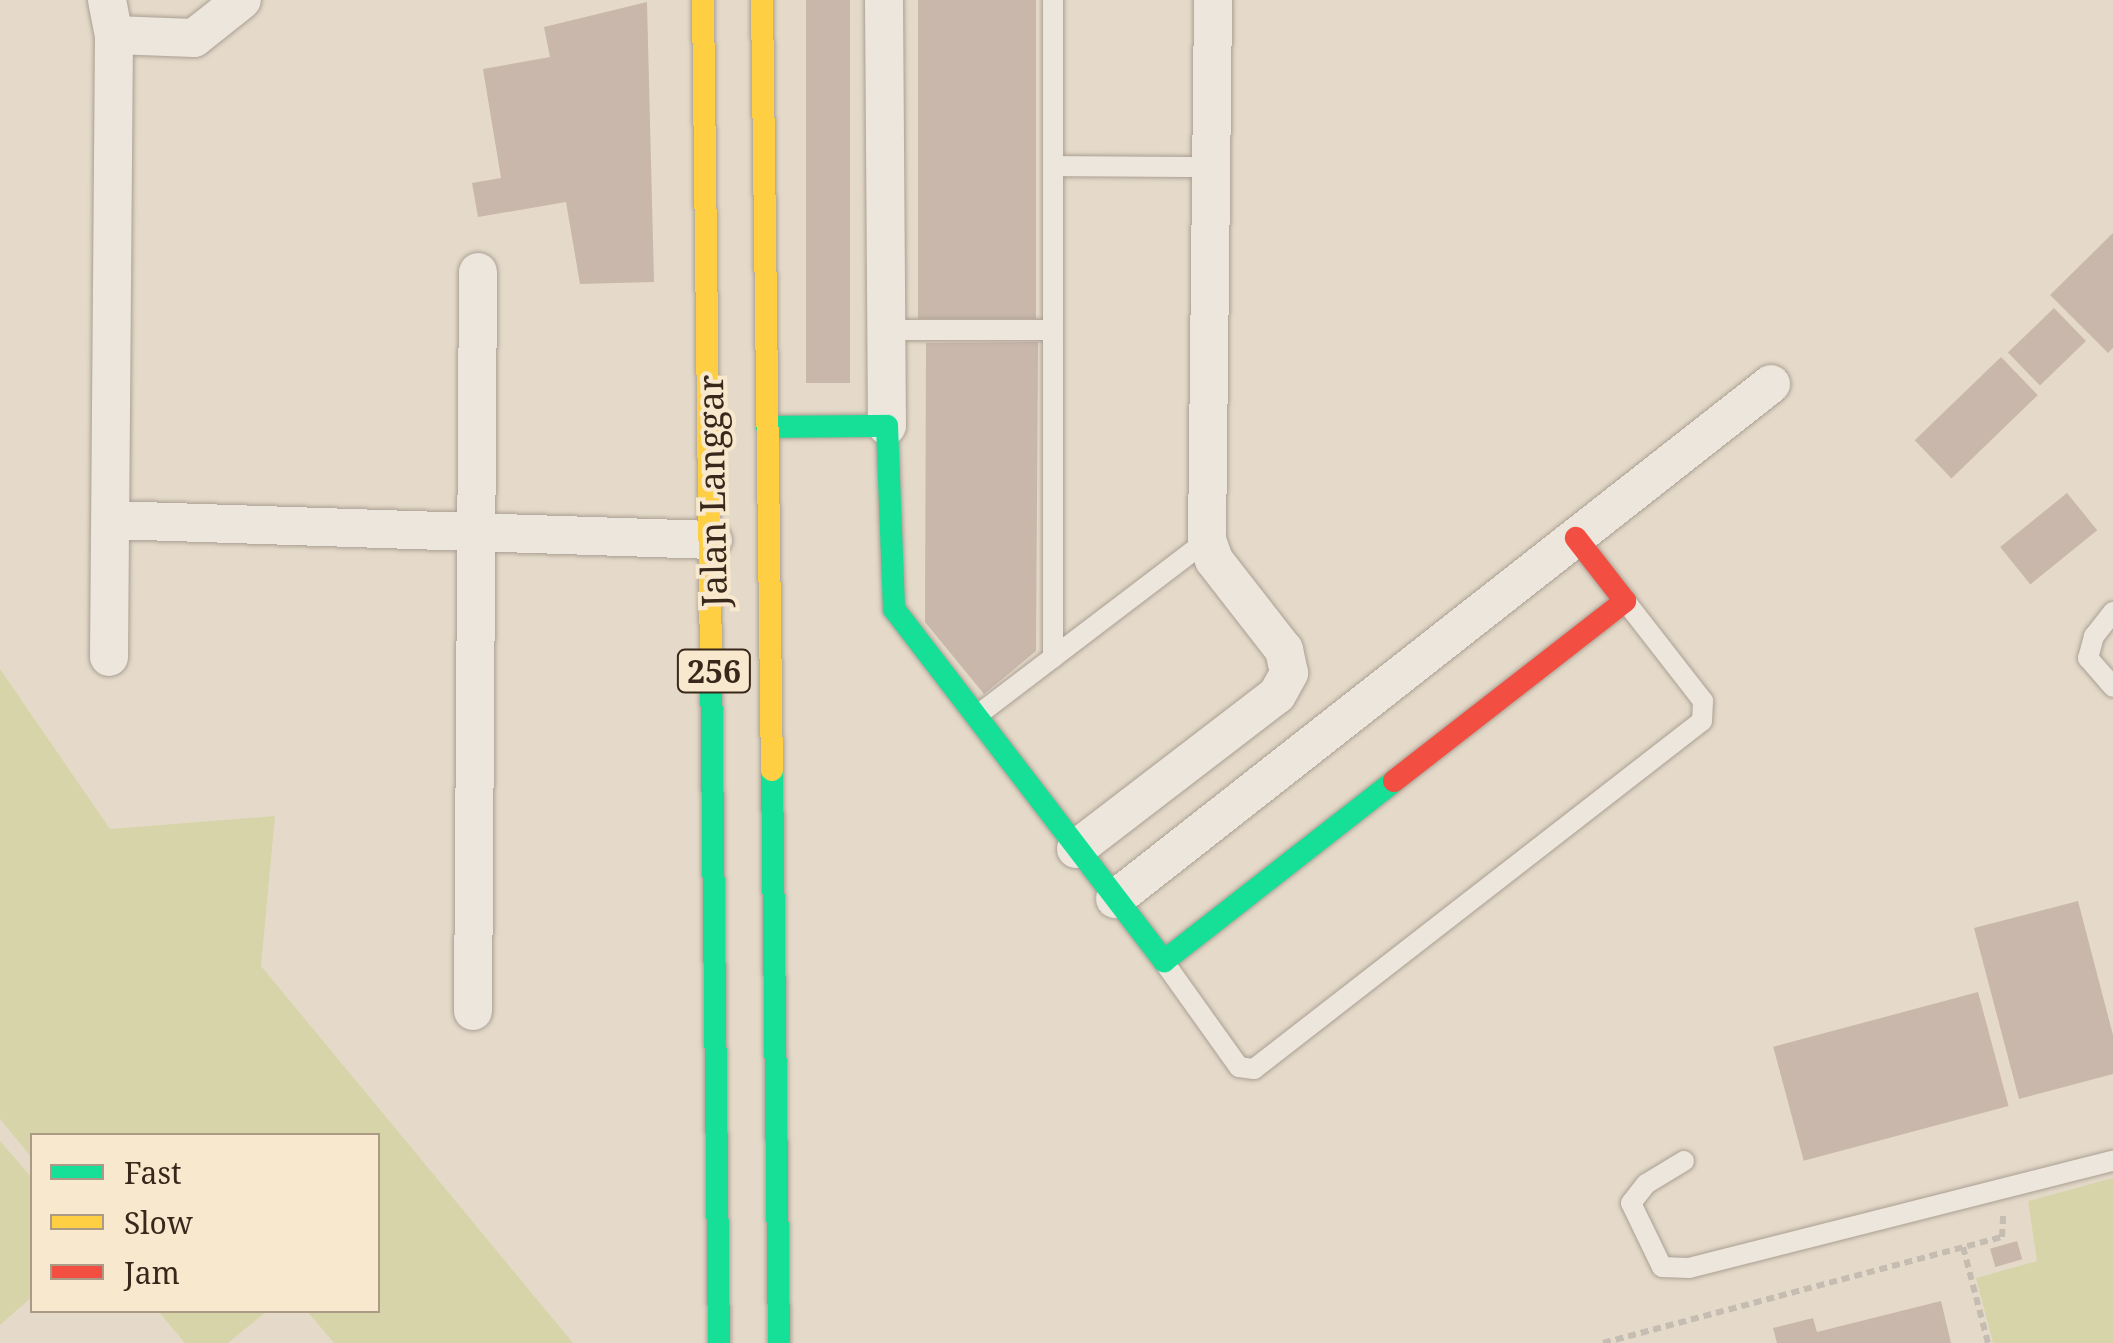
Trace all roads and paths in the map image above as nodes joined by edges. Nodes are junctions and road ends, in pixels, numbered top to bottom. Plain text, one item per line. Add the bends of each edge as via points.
1 (242, 0) edge
2 (703, 0) edge
3 (762, 0) edge
4 (884, 0) edge
5 (1053, 0) edge
6 (1213, 0) edge
7 (111, 18) edge
8 (1053, 166) junction
9 (1211, 166) junction
10 (478, 272) dead end
11 (886, 330) junction
12 (1053, 330) junction
13 (1771, 384) dead end
14 (887, 426) junction
15 (766, 427) junction
16 (112, 520) junction
17 (474, 534) junction
18 (1576, 538) junction
19 (713, 540) junction
20 (1207, 540) junction
21 (1625, 601) junction
22 (2113, 612) edge
23 (108, 657) dead end
24 (1053, 658) junction
25 (2113, 687) edge
26 (974, 718) junction
27 (1076, 849) junction
28 (1115, 900) junction
29 (1164, 962) junction
30 (473, 1012) dead end
31 (1684, 1160) dead end
32 (2113, 1161) edge
33 (2004, 1188) junction
34 (1963, 1247) junction
35 (719, 1343) edge
36 (779, 1343) edge
37 (1603, 1343) edge
38 (1988, 1343) edge

1 - 7 street via 194,38
2 - 19 main road, Jalan Langgar / 256
3 - 15 main road, Jalan Langgar / 256
4 - 11 street
5 - 8 lane
6 - 9 street
7 - 16 street
8 - 9 lane
8 - 12 lane
9 - 20 street
10 - 17 street
11 - 12 lane
11 - 14 street
12 - 24 lane
13 - 18 street
14 - 15 main road
14 - 26 main road via 894,609
15 - 36 main road, Jalan Langgar / 256
16 - 17 street
16 - 23 street
17 - 19 street
17 - 30 street
18 - 21 main road
18 - 28 street
19 - 35 main road, Jalan Langgar / 256
20 - 24 lane
20 - 27 street via 1214,560 1284,650 1286,685
21 - 29 main road
21 - 29 lane via 1704,701 1702,721 1254,1069 1240,1067
22 - 25 lane via 2094,636 2088,658
24 - 26 lane
26 - 27 main road
27 - 28 main road
28 - 29 main road
31 - 33 lane via 1646,1184 1631,1203 1662,1267 1688,1268
32 - 33 lane
33 - 34 path via 2002,1237
34 - 37 path
34 - 38 path

